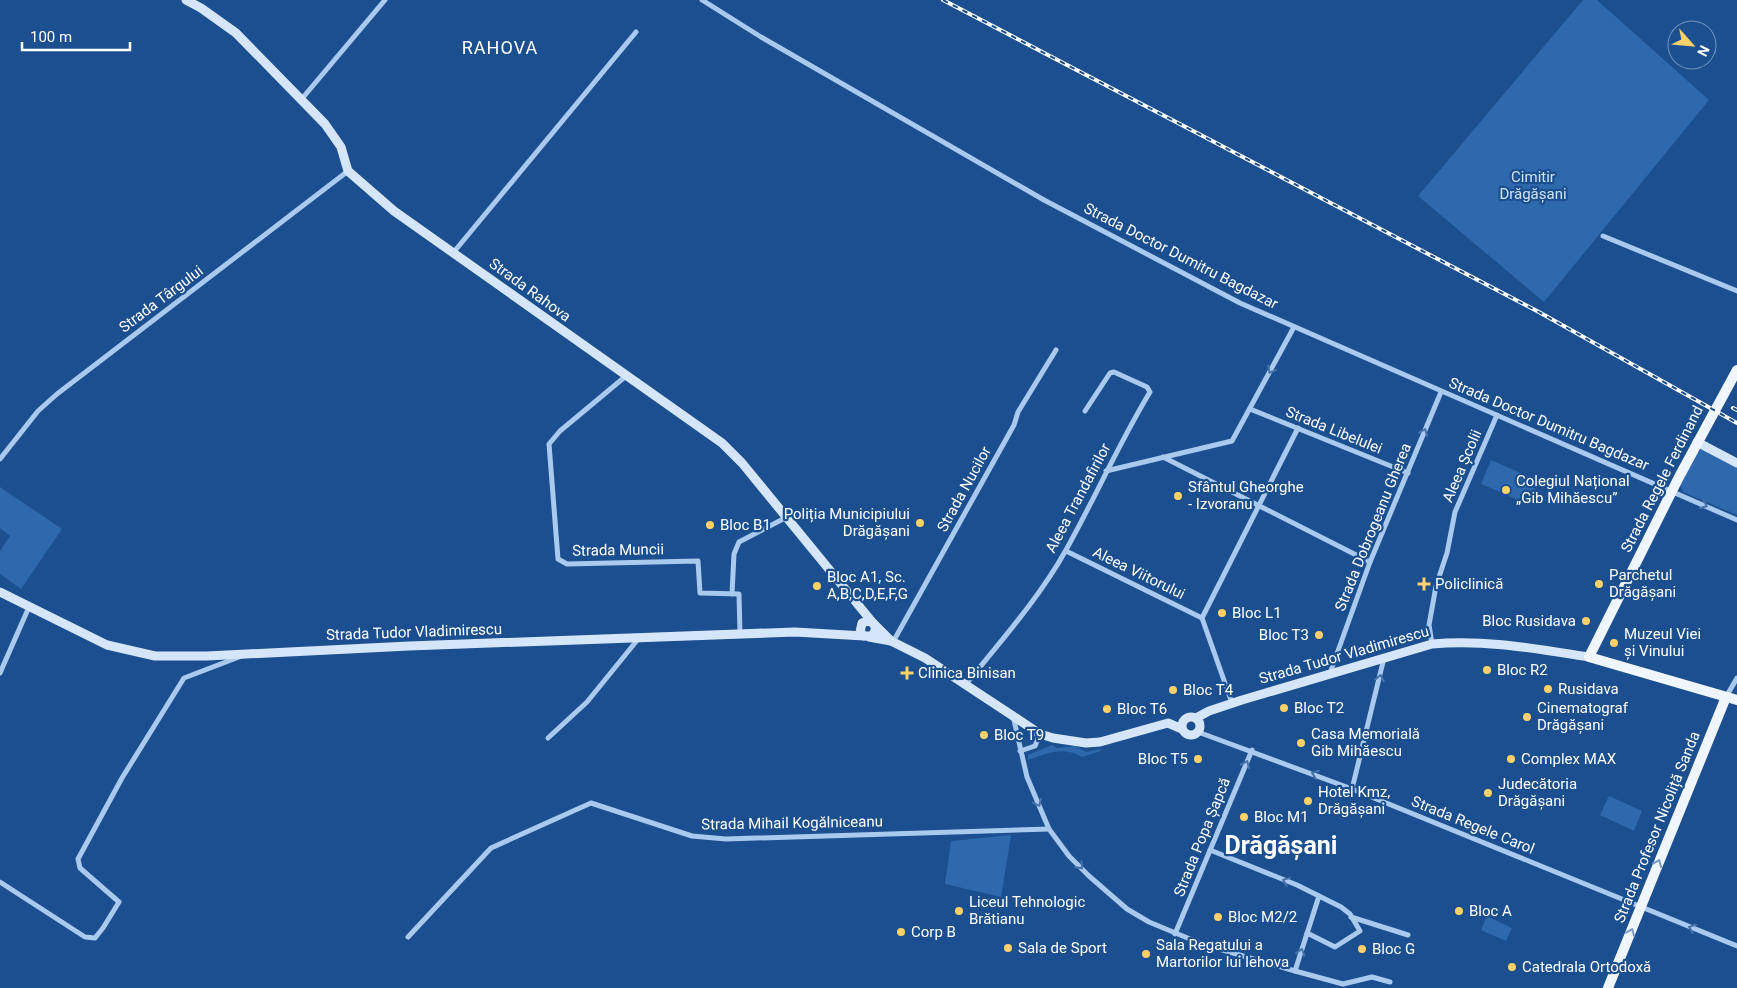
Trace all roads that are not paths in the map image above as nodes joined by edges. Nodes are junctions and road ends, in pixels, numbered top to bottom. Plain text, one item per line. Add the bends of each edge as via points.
1 (186, 0) edge
2 (386, 0) edge
3 (702, 0) edge
4 (636, 32) dead end
5 (300, 101) junction
6 (348, 171) junction
7 (1603, 236) dead end
8 (453, 253) junction
9 (1737, 291) edge
10 (1294, 326) junction
11 (1056, 350) dead end
12 (1737, 370) edge
13 (626, 376) junction
14 (1441, 392) junction
15 (1250, 409) junction
16 (1085, 412) dead end
17 (1497, 415) junction
18 (1298, 428) junction
19 (1697, 442) junction
20 (1163, 457) junction
21 (0, 459) edge
22 (1737, 463) edge
23 (1106, 471) junction
24 (1408, 473) junction
25 (1671, 491) junction
26 (1260, 507) junction
27 (787, 518) junction
28 (1737, 520) edge
29 (1066, 551) junction
30 (1370, 562) junction
31 (0, 592) edge
32 (732, 594) junction
33 (860, 606) junction
34 (29, 607) junction
35 (1202, 618) junction
36 (861, 624) junction
37 (874, 624) junction
38 (740, 634) junction
39 (842, 634) junction
40 (866, 636) junction
41 (639, 638) junction
42 (892, 641) junction
43 (1432, 644) junction
44 (249, 654) junction
45 (1384, 656) junction
46 (1589, 657) junction
47 (0, 673) edge
48 (1330, 673) junction
49 (1737, 678) edge
50 (966, 684) junction
51 (1726, 696) junction
52 (1737, 700) edge
53 (1232, 703) junction
54 (1012, 716) junction
55 (1196, 718) junction
56 (1184, 719) junction
57 (1168, 723) junction
58 (1182, 729) junction
59 (1198, 732) junction
60 (1040, 734) junction
61 (548, 738) dead end
62 (1252, 750) junction
63 (1020, 752) junction
64 (1352, 789) junction
65 (1049, 828) junction
66 (1210, 850) junction
67 (0, 882) edge
68 (1319, 896) junction
69 (1640, 908) junction
70 (1351, 916) junction
71 (1307, 933) junction
72 (1175, 934) junction
73 (1408, 934) dead end
74 (408, 937) dead end
75 (1737, 946) edge
76 (1295, 971) junction
77 (1390, 982) dead end
78 (1343, 986) edge
79 (1608, 988) edge

1 - 5 main road via 236,33
2 - 5 street
3 - 10 street, Strada Doctor Dumitru Bagdazar via 1044,200 1240,303
4 - 8 street
5 - 6 main road via 325,124 341,147
6 - 8 main road, Strada Rahova via 394,211
6 - 21 street, Strada Târgului via 57,394 38,411
7 - 9 street
8 - 13 main road, Strada Rahova
10 - 14 street, Strada Doctor Dumitru Bagdazar
10 -> 15 street
11 - 42 street, Strada Nucilor via 1018,412 1014,425
12 - 19 main road, Strada Regele Ferdinand
13 - 27 main road, Strada Rahova via 722,443
13 - 32 street, Strada Muncii via 549,444 558,559 567,564 698,561 700,592
14 - 17 street, Strada Doctor Dumitru Bagdazar
24 -> 14 street, Strada Dobrogeanu Gherea
15 - 18 street, Strada Libelulei
15 - 20 street via 1232,441
16 - 23 street, Aleea Trandafirilor via 1110,373 1147,387 1150,392
17 - 25 street, Strada Doctor Dumitru Bagdazar
17 - 43 street, Aleea Școlii via 1455,512 1429,625
18 - 24 street, Strada Libelulei
18 - 26 street
19 - 22 main road
19 - 25 main road, Strada Regele Ferdinand
20 - 23 street
20 - 26 street
23 - 29 street, Aleea Trandafirilor
24 - 30 street, Strada Dobrogeanu Gherea
25 -> 28 street, Strada Doctor Dumitru Bagdazar
25 - 46 main road, Strada Regele Ferdinand
26 - 30 street
26 - 35 street
27 - 32 street via 739,542 734,554
27 - 33 main road, Strada Rahova
29 - 35 street, Aleea Viitorului
29 - 50 street, Aleea Trandafirilor
30 - 48 street, Strada Dobrogeanu Gherea
31 - 34 main road, Strada Tudor Vladimirescu
32 - 38 street via 738,594
33 - 36 main road
33 - 37 main road, Strada Rahova
34 - 44 main road, Strada Tudor Vladimirescu via 88,637 132,652 180,657
34 - 47 street
35 - 53 street
36 - 37 main road via 868,621
36 - 39 main road, Strada Tudor Vladimirescu
36 - 40 main road via 860,632
37 - 40 main road via 874,634
37 - 42 main road, Strada Tudor Vladimirescu
38 - 39 main road, Strada Tudor Vladimirescu
38 - 41 main road, Strada Tudor Vladimirescu
39 - 40 main road, Strada Tudor Vladimirescu
40 - 42 main road, Strada Tudor Vladimirescu
41 - 44 main road, Strada Tudor Vladimirescu
41 - 61 street via 587,702
42 - 50 main road, Strada Tudor Vladimirescu
43 - 45 main road, Strada Tudor Vladimirescu
43 - 46 main road, Strada Tudor Vladimirescu via 1496,644
44 - 67 street via 184,678 117,786 78,859 80,868 120,902 95,938 85,937
45 - 48 main road, Strada Tudor Vladimirescu
64 -> 45 street
46 - 51 main road, Strada Tudor Vladimirescu
48 - 53 main road, Strada Tudor Vladimirescu
49 - 51 street, Strada Profesor Nicoliță Sanda
50 - 54 main road, Strada Tudor Vladimirescu
51 - 52 main road, Strada Tudor Vladimirescu
69 -> 51 main road, Strada Profesor Nicoliță Sanda
53 - 55 main road, Strada Tudor Vladimirescu
54 - 60 main road, Strada Tudor Vladimirescu
54 - 63 street
55 - 56 main road, Strada Tudor Vladimirescu
55 - 59 main road via 1200,722
56 - 57 main road, Strada Tudor Vladimirescu
56 - 58 main road
57 - 58 main road
57 - 60 main road, Strada Tudor Vladimirescu via 1100,742 1069,742
58 - 59 main road via 1191,735
59 - 62 street, Strada Regele Carol
60 - 63 street via 1035,746
64 -> 62 street, Strada Regele Carol
66 -> 62 street, Strada Popa Șapcă
63 -> 65 street via 1030,788
64 - 69 street, Strada Regele Carol
65 -> 72 street via 1070,856 1117,902
65 - 74 street, Strada Mihail Kogălniceanu via 726,839 692,836 591,803 491,848
68 -> 66 street
66 - 72 street, Strada Popa Șapcă
68 - 70 street
68 - 71 street
75 -> 69 street, Strada Regele Carol
79 -> 69 main road, Strada Profesor Nicoliță Sanda
70 - 71 street via 1360,931 1335,947
70 - 73 street
76 -> 71 street
72 - 76 street
76 - 78 street
77 - 78 street via 1372,977

